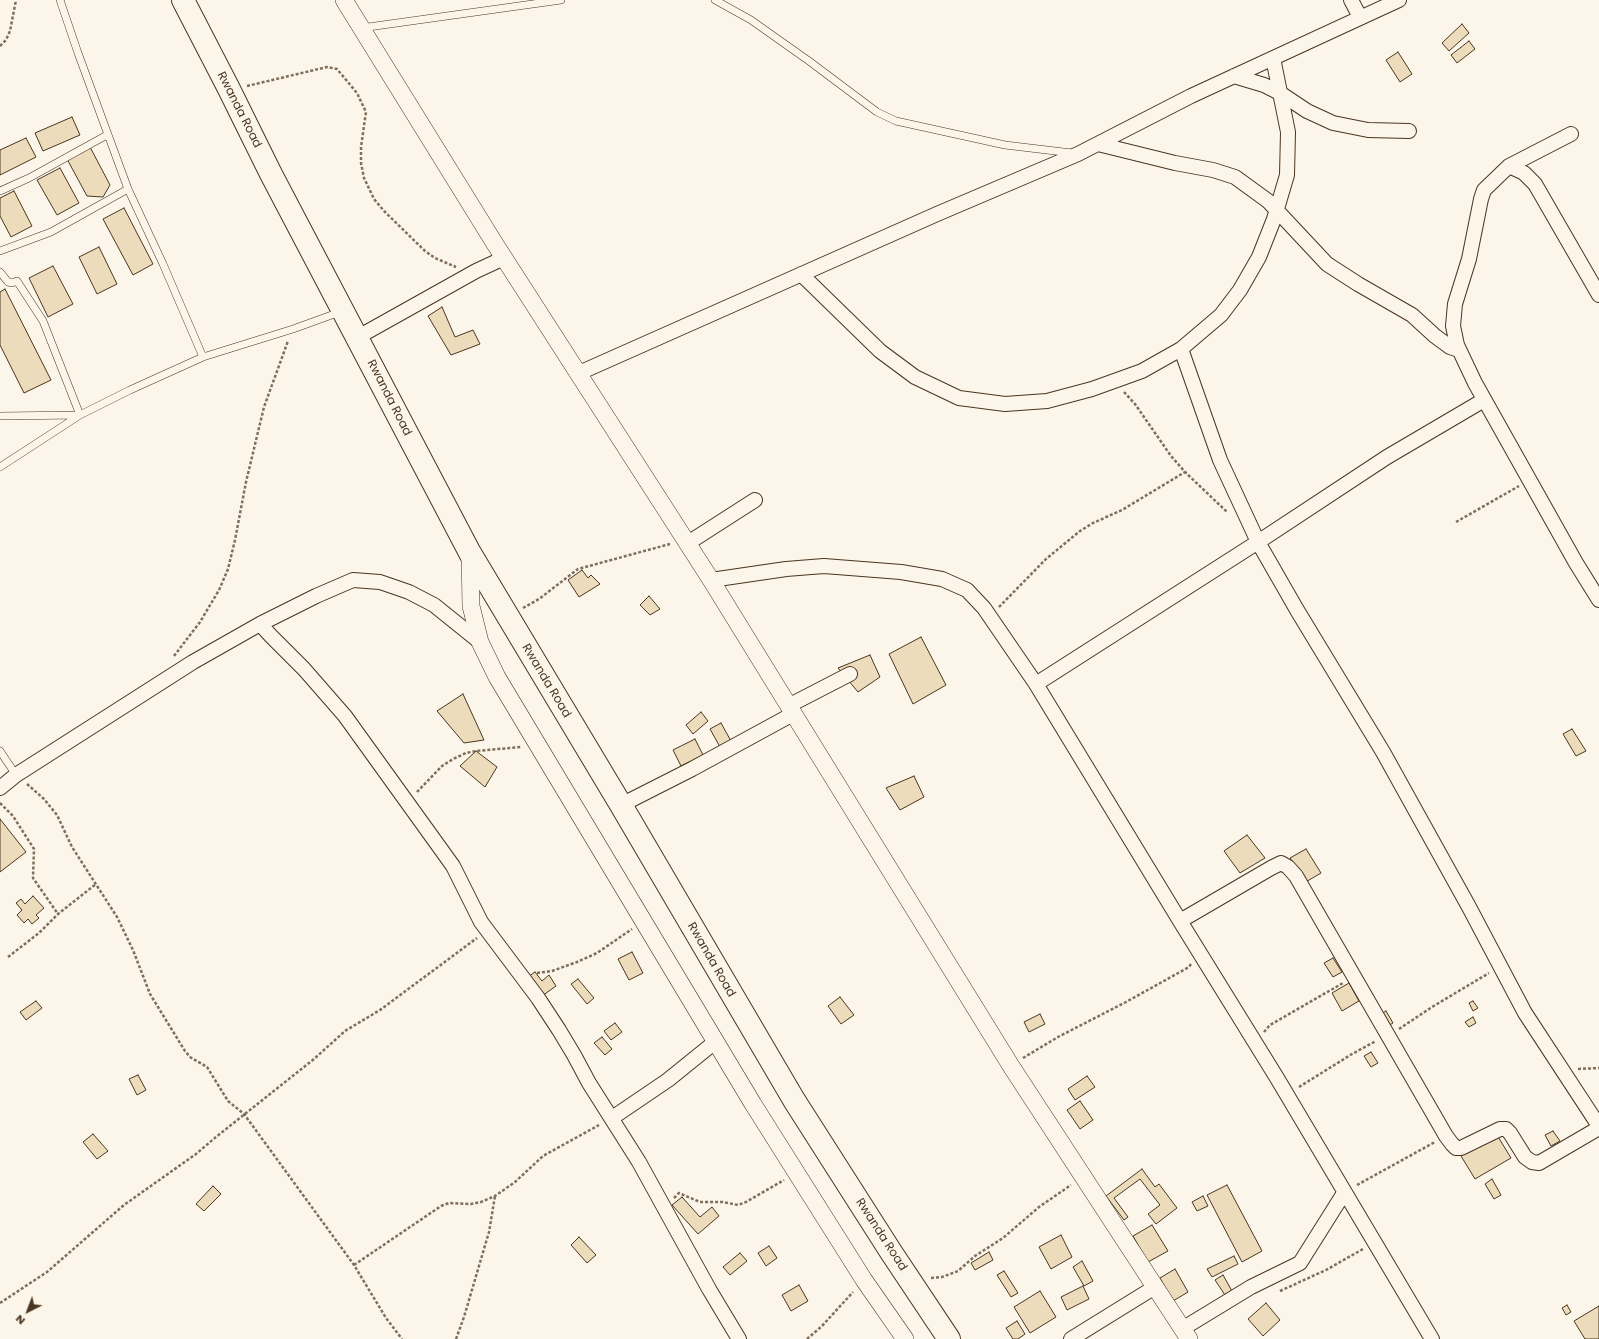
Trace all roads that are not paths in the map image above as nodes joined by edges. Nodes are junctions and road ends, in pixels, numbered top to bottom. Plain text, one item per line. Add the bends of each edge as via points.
1 (60, 0) edge
2 (183, 0) edge
3 (344, 0) edge
4 (561, 0) edge
5 (715, 0) edge
6 (1351, 0) edge
7 (1399, 0) edge
8 (1360, 18) junction
9 (361, 28) junction
10 (1273, 58) junction
11 (1234, 76) junction
12 (1280, 93) junction
13 (1409, 131) dead end
14 (1570, 134) dead end
15 (107, 135) junction
16 (1098, 144) junction
17 (1078, 154) junction
18 (1509, 166) junction
19 (128, 189) junction
20 (0, 191) edge
21 (1277, 211) junction
22 (0, 251) edge
23 (504, 258) junction
24 (0, 272) edge
25 (801, 274) junction
26 (1599, 295) edge
27 (344, 310) junction
28 (358, 338) junction
29 (1181, 349) junction
30 (1459, 350) junction
31 (203, 357) junction
32 (579, 373) junction
33 (1484, 400) junction
34 (80, 415) junction
35 (0, 416) edge
36 (0, 467) edge
37 (755, 500) dead end
38 (686, 540) junction
39 (1258, 542) junction
40 (470, 553) junction
41 (711, 580) junction
42 (1599, 600) edge
43 (260, 624) junction
44 (480, 642) junction
45 (850, 674) dead end
46 (1036, 684) junction
47 (790, 710) junction
48 (0, 751) edge
49 (16, 775) junction
50 (0, 788) edge
51 (621, 805) junction
52 (1180, 921) junction
53 (715, 1042) junction
54 (612, 1118) junction
55 (1599, 1127) edge
56 (1344, 1193) junction
57 (1155, 1287) junction
58 (1185, 1334) edge
59 (739, 1339) edge
60 (905, 1339) edge
61 (950, 1339) edge
62 (1071, 1339) edge
63 (1432, 1339) edge

1 - 15 lane
2 - 27 highway, Rwanda Road via 271,174
3 - 9 street
4 - 9 lane
5 - 17 lane via 751,20 877,112 896,121 1005,145
6 - 8 street
7 - 8 street
8 - 10 street
9 - 23 street
10 - 11 street
10 - 12 street
11 - 12 street
11 - 16 street
12 - 13 street via 1307,111 1333,123 1368,130
12 - 21 street via 1288,132 1287,175
14 - 18 street
15 - 19 lane
15 - 20 lane
16 - 17 street
16 - 21 street via 1235,177 1268,201
17 - 25 street
18 - 26 street via 1524,173 1535,184
18 - 30 street via 1489,184 1481,199 1469,259 1455,304 1454,326
19 - 22 lane via 51,232
19 - 31 lane
21 - 29 street via 1259,257 1240,290 1221,315
21 - 30 street via 1327,264 1412,315 1435,336
23 - 28 street via 476,271
23 - 32 street
24 - 34 lane via 8,282 17,281 42,321
25 - 29 street via 880,351 915,377 959,398 1005,404 1047,401 1092,390 1142,371
25 - 32 street
27 - 28 highway, Rwanda Road
27 - 31 lane
28 - 40 highway, Rwanda Road
29 - 39 street via 1220,460
30 - 33 street
31 - 34 lane
32 - 38 street
33 - 39 street via 1387,457
33 - 42 street
34 - 35 lane
34 - 36 lane
37 - 38 street
38 - 41 street
39 - 46 street
39 - 55 street via 1383,752 1536,1030
40 - 44 street via 471,606
40 - 51 highway, Rwanda Road
41 - 46 street via 824,566 942,578 968,590
41 - 47 street
43 - 44 street via 353,580 380,582 409,592 434,605
43 - 49 street via 194,662
43 - 54 street via 345,716 453,866 475,914 559,1030
44 - 53 street via 497,677 538,747
45 - 47 street
46 - 52 street
47 - 51 street via 692,769
47 - 57 street via 1011,1066
48 - 49 lane
49 - 50 street
51 - 61 highway, Rwanda Road via 794,1100
52 - 55 street via 1282,863 1296,876 1446,1136 1456,1148 1500,1129 1506,1129 1525,1157 1539,1163
52 - 56 street
53 - 54 street via 668,1080
53 - 60 street via 864,1280
54 - 59 street
56 - 58 street via 1300,1263 1251,1287
56 - 63 street
57 - 58 street
57 - 62 street

